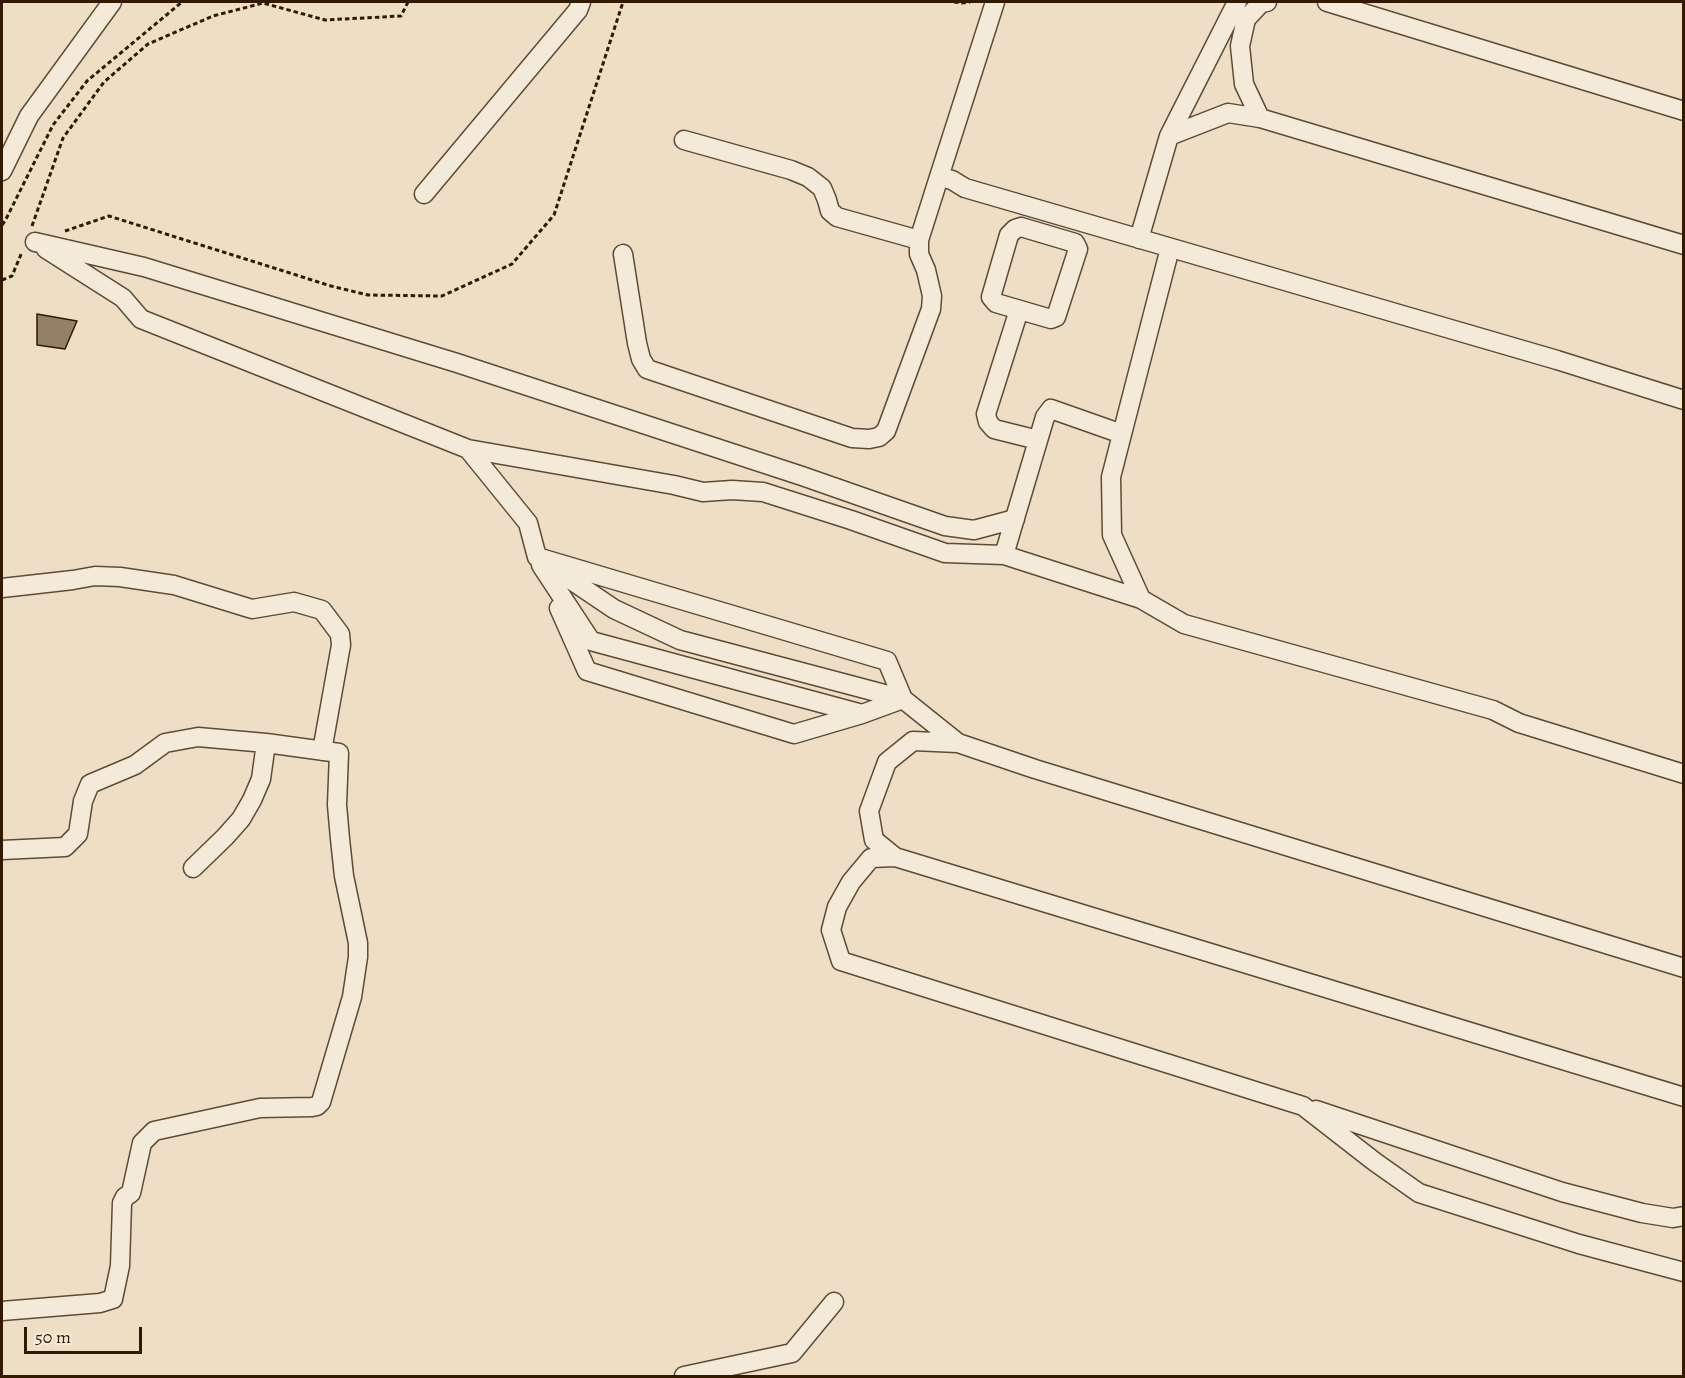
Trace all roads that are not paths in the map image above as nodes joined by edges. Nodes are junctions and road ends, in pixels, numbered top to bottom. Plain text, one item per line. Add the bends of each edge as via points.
1 (112, 2) edge
2 (582, 2) edge
3 (995, 2) edge
4 (1237, 2) edge
5 (1267, 2) edge
6 (1327, 2) edge
7 (1683, 111) edge
8 (1260, 118) junction
9 (1169, 136) junction
10 (684, 140) dead end
11 (2, 171) edge
12 (939, 177) junction
13 (424, 194) dead end
14 (1064, 217) junction
15 (1058, 238) junction
16 (1139, 239) junction
17 (918, 240) junction
18 (1683, 245) edge
19 (1170, 248) junction
20 (623, 254) dead end
21 (1018, 310) junction
22 (1683, 400) edge
23 (1122, 434) junction
24 (1038, 440) junction
25 (468, 449) junction
26 (1015, 519) junction
27 (1004, 555) junction
28 (537, 557) junction
29 (2, 588) edge
30 (1141, 599) junction
31 (903, 699) junction
32 (862, 714) junction
33 (266, 743) junction
34 (958, 743) junction
35 (322, 751) junction
36 (1683, 774) edge
37 (2, 850) edge
38 (895, 857) junction
39 (194, 868) dead end
40 (1683, 968) edge
41 (1683, 1097) edge
42 (1303, 1106) junction
43 (1683, 1216) edge
44 (1683, 1272) edge
45 (834, 1302) dead end
46 (2, 1311) edge
47 (684, 1377) edge

1 - 11 street via 29,116
2 - 13 street
3 - 12 street
4 - 9 street
5 - 8 street via 1246,19 1240,46 1244,84
6 - 7 street
8 - 9 street via 1228,112
8 - 18 street
9 - 16 street
10 - 17 street via 792,170 822,188 830,211 837,218
12 - 14 street
12 - 17 street
14 - 15 street
14 - 16 street
15 - 21 street via 1075,243 1078,249 1056,317
15 - 21 street via 1021,228 1009,235 991,297 996,303
16 - 19 street
17 - 20 street via 932,296 931,309 886,431 869,439 845,436 647,369 640,359
19 - 22 street
19 - 23 street
21 - 24 street via 986,414 994,429
23 - 24 street via 1051,409
23 - 30 street via 1111,477 1112,535
24 - 26 street
25 - 26 street via 141,319 123,298 29,241 144,267 457,363 945,526 974,530
25 - 27 street via 703,492 763,492 945,553
25 - 28 street via 528,523
26 - 27 street
27 - 30 street
28 - 31 street via 614,609 680,640
28 - 31 street via 887,661
28 - 32 street via 591,641
28 - 32 street via 587,671 794,734
29 - 35 street via 95,576 120,577 174,585 252,609 294,602 322,610 340,634 341,645
30 - 36 street via 1184,624 1493,710 1519,723
31 - 32 street
31 - 34 street
33 - 35 street
33 - 37 street via 198,737 165,743 135,765 90,784 78,834 65,847
33 - 39 street via 261,779 252,800 241,819
34 - 38 street via 913,741 887,762 869,812 874,840
34 - 40 street
35 - 46 street via 339,753 340,839 358,957 352,997 321,1102 312,1107 260,1108 154,1131 142,1143 131,1193 122,1203 120,1266 113,1299
38 - 41 street
38 - 42 street via 871,858 837,907 831,930 841,961
42 - 43 street via 1562,1192 1642,1212
42 - 44 street via 1419,1193
45 - 47 street via 792,1353

